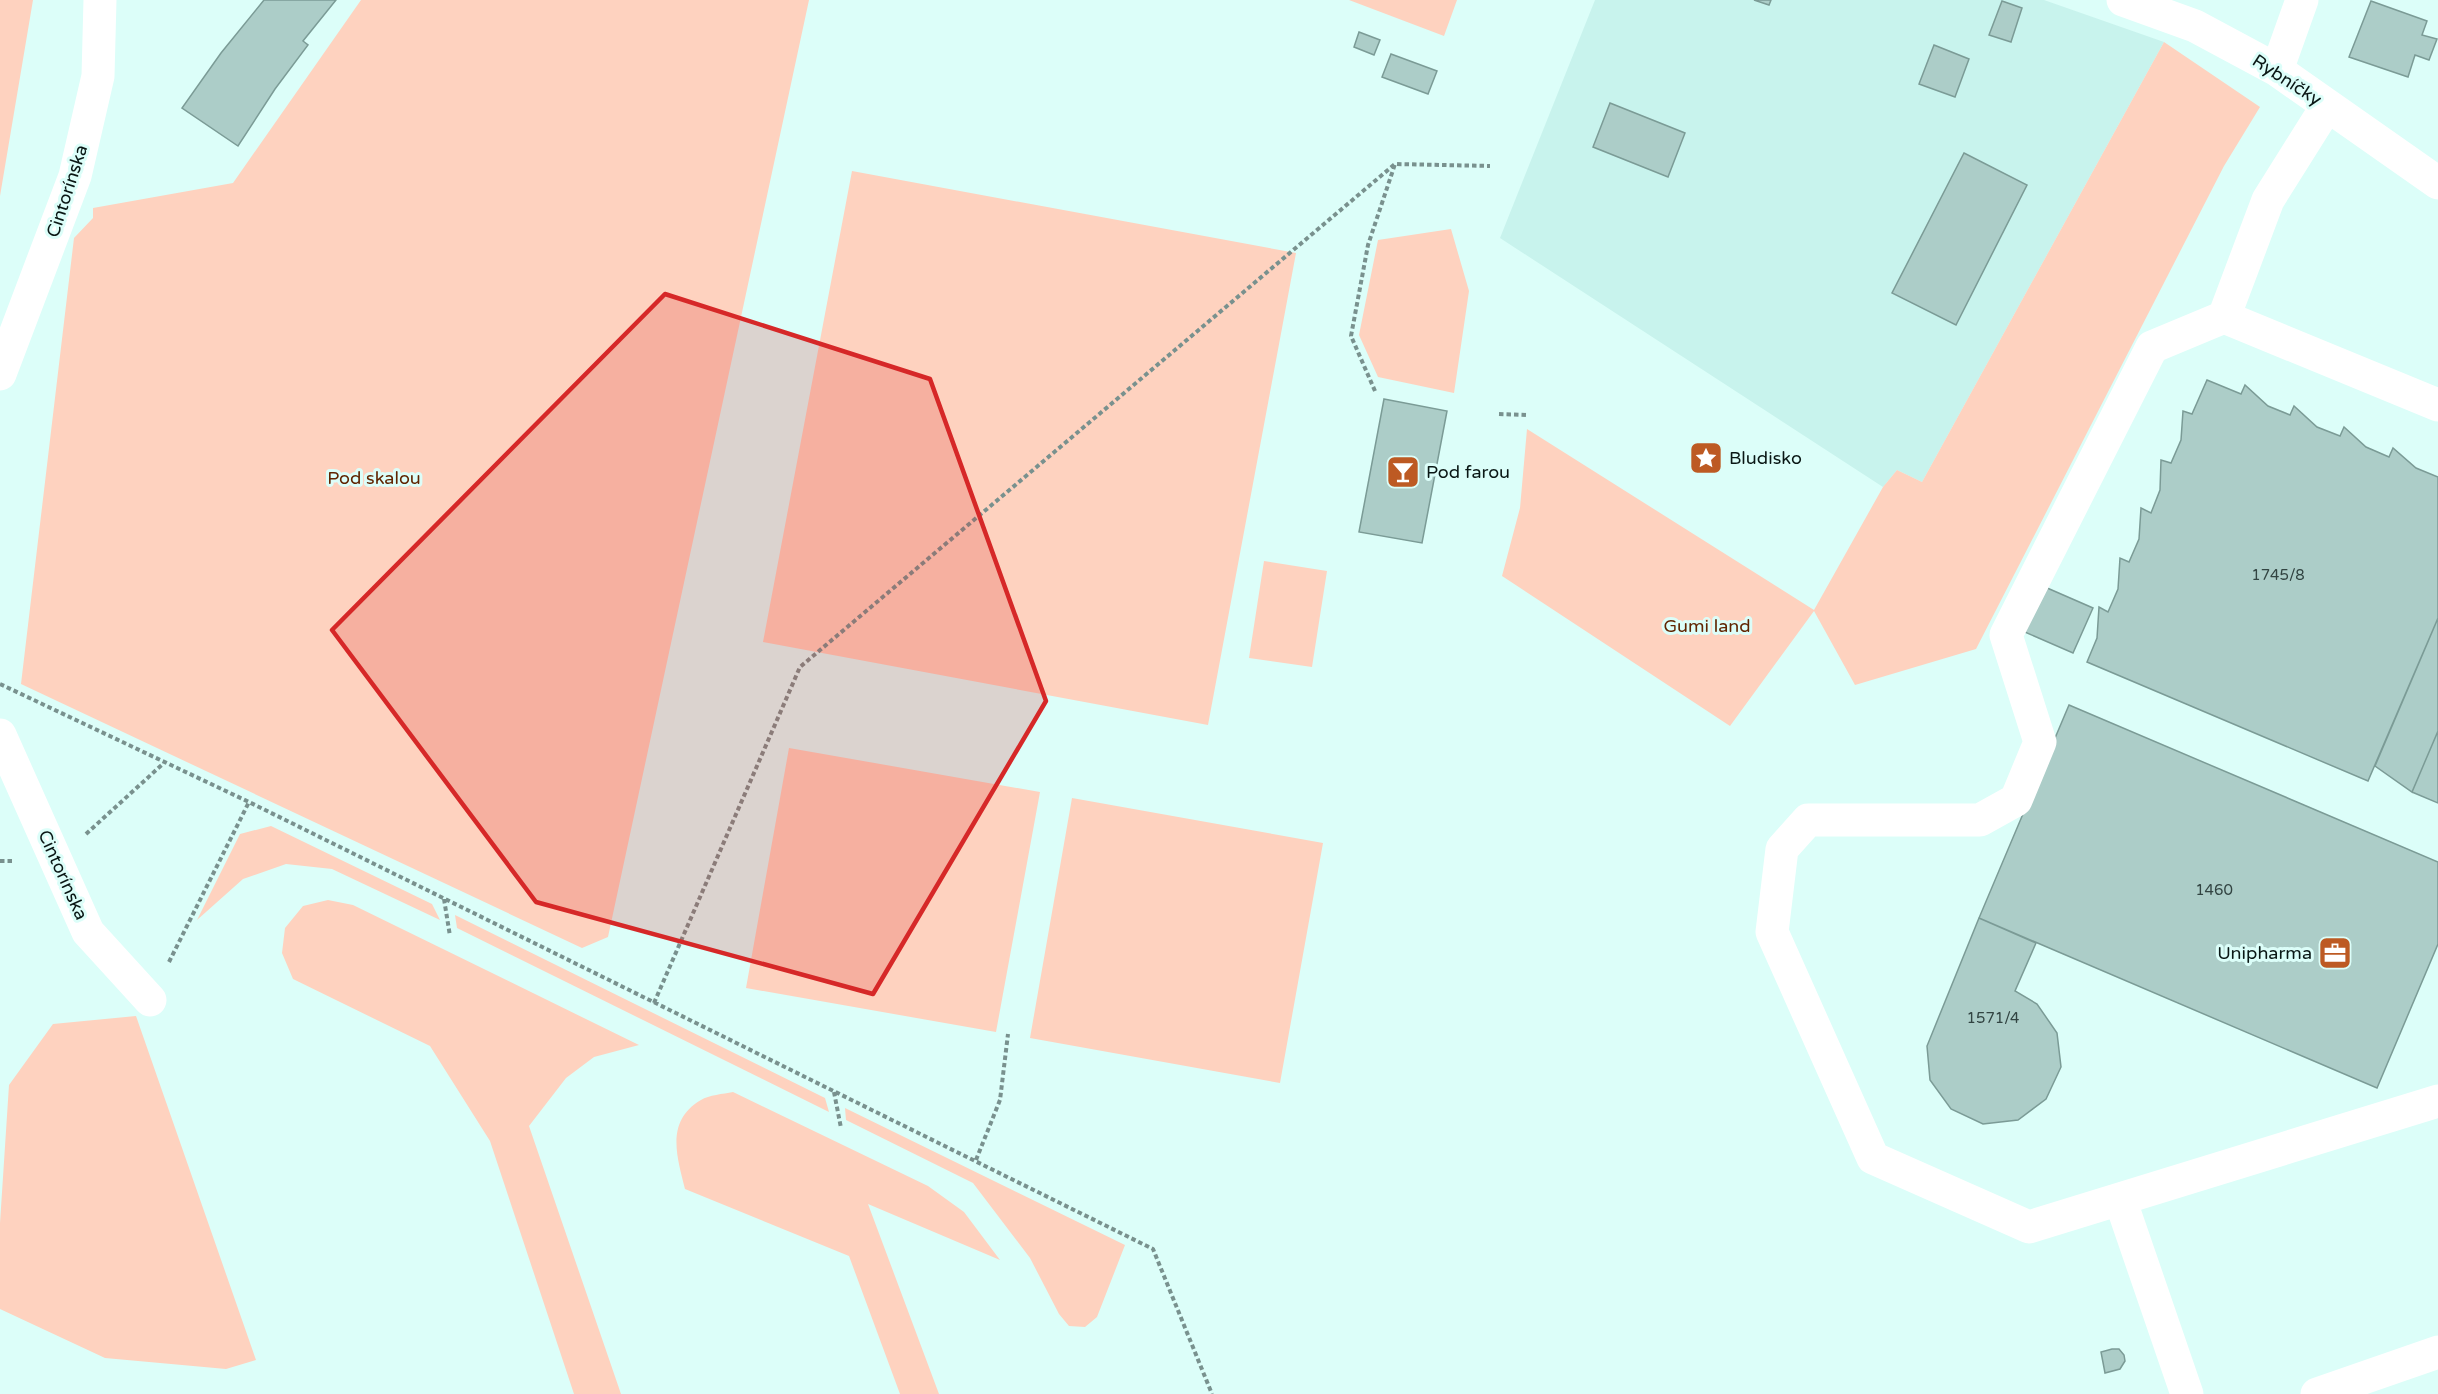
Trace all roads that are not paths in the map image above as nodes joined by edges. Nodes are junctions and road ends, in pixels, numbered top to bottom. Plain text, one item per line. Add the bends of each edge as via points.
1 (100, 0) edge
2 (2123, 0) edge
3 (2302, 0) edge
4 (2277, 70) junction
5 (2327, 106) junction
6 (2438, 183) edge
7 (2224, 317) junction
8 (0, 374) edge
9 (2438, 405) edge
10 (0, 735) edge
11 (150, 1000) road end
12 (2438, 1101) edge
13 (2120, 1199) junction
14 (2438, 1352) edge
15 (2187, 1394) edge
16 (2317, 1394) edge

1 - 8 street, Cintorínska via 98,76 75,176
2 - 4 street, Rybníčky via 2195,26
3 - 4 street
4 - 5 street, Rybníčky
5 - 6 street, Rybníčky
5 - 7 street via 2268,200
7 - 9 street
7 - 13 street via 2152,347 2006,635 2040,742 2016,800 1980,820 1809,820 1782,849 1772,932 1873,1158 2029,1227
10 - 11 street, Cintorínska via 88,932
12 - 13 street
13 - 15 street
14 - 16 street

